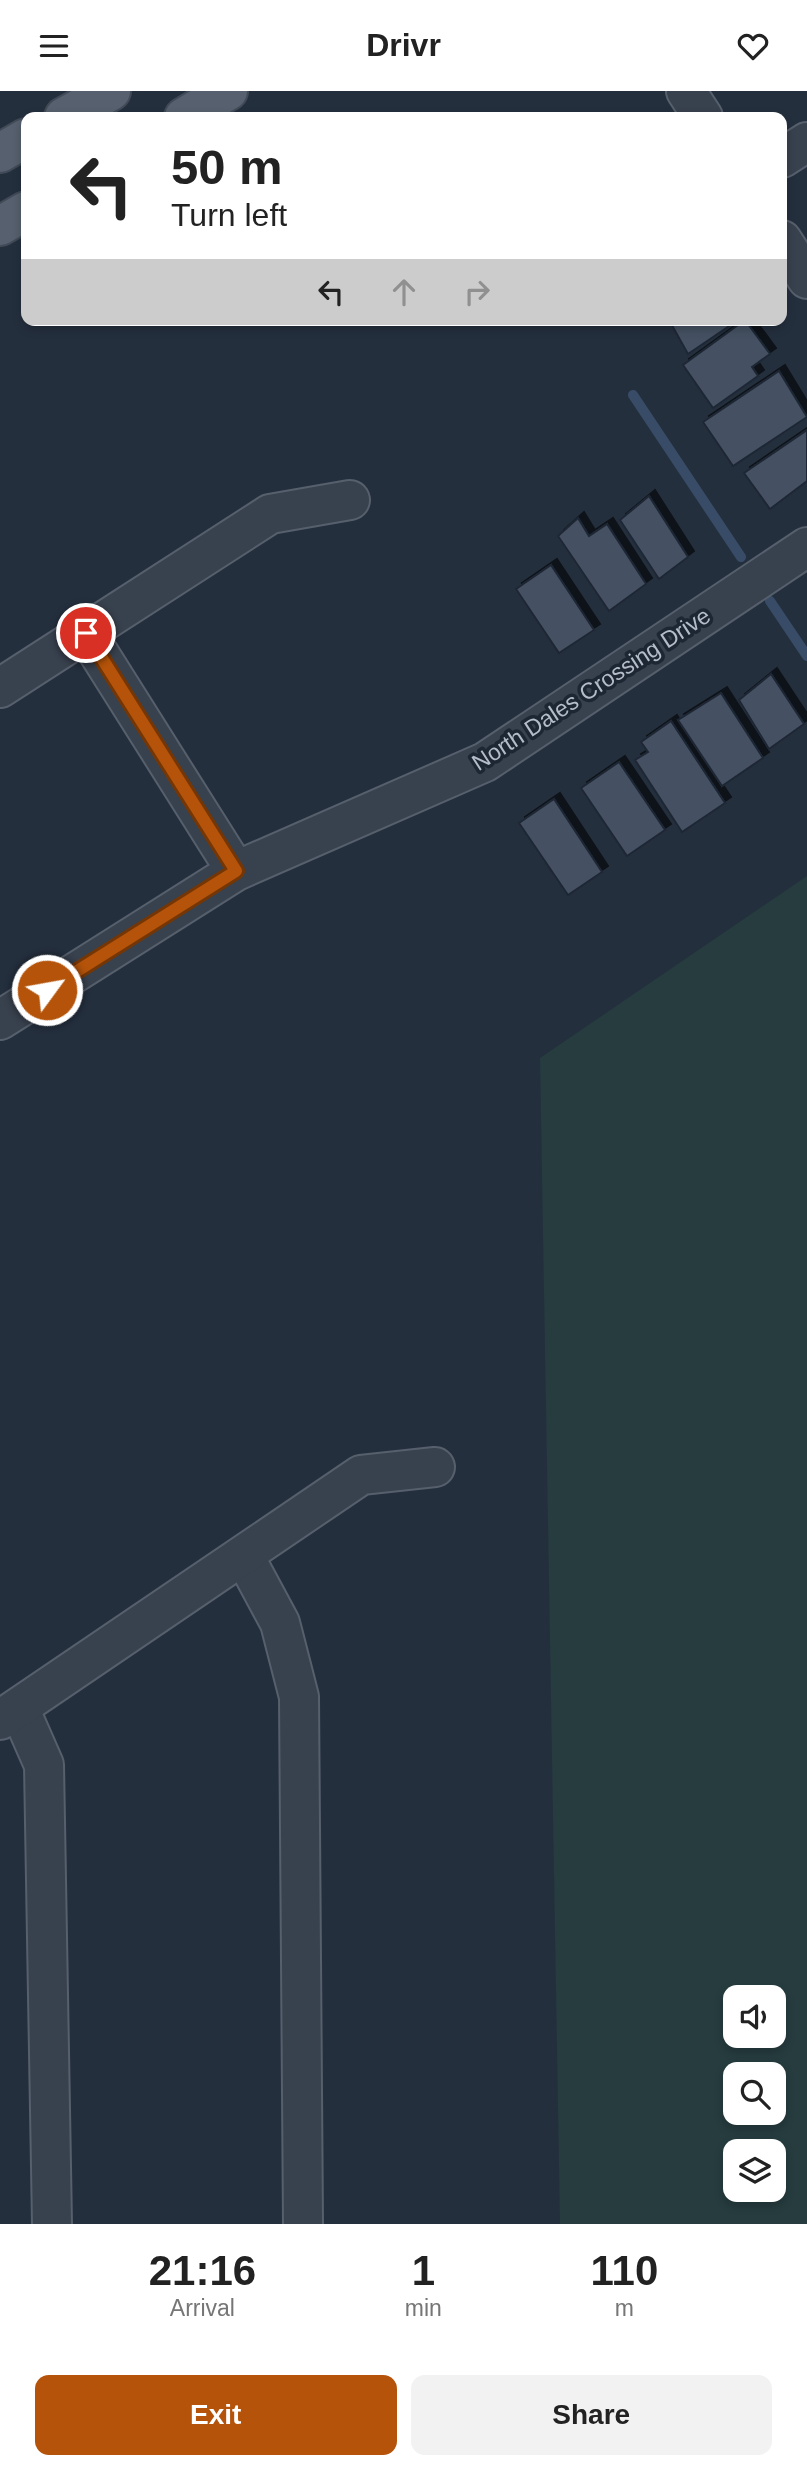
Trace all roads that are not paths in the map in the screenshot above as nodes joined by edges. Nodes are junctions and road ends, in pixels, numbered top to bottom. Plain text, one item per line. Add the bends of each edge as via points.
1 (111, 91) edge
2 (228, 91) edge
3 (686, 91) edge
4 (73, 112) edge
5 (192, 112) edge
6 (700, 112) edge
7 (21, 141) edge
8 (807, 142) edge
9 (0, 153) edge
10 (787, 155) edge
11 (21, 214) edge
12 (0, 226) edge
13 (787, 248) edge
14 (807, 279) edge
15 (350, 500) dead end
16 (807, 547) edge
17 (86, 633) junction
18 (0, 688) edge
19 (236, 871) junction
20 (0, 1020) edge
21 (435, 1467) dead end
22 (244, 1556) junction
23 (10, 1714) edge
24 (51, 2224) edge
25 (303, 2224) edge

1 - 4 main road
2 - 5 main road
3 - 6 street
7 - 9 main road
8 - 10 street
11 - 12 main road
13 - 14 street
15 - 17 street via 270,514
16 - 19 street, North Dales Crossing Drive via 485,762
17 - 18 street
17 - 19 street
19 - 20 street, North Dales Crossing Drive
21 - 22 street via 361,1475
22 - 23 street
22 - 25 street via 280,1623 299,1697
23 - 24 street via 44,1765

